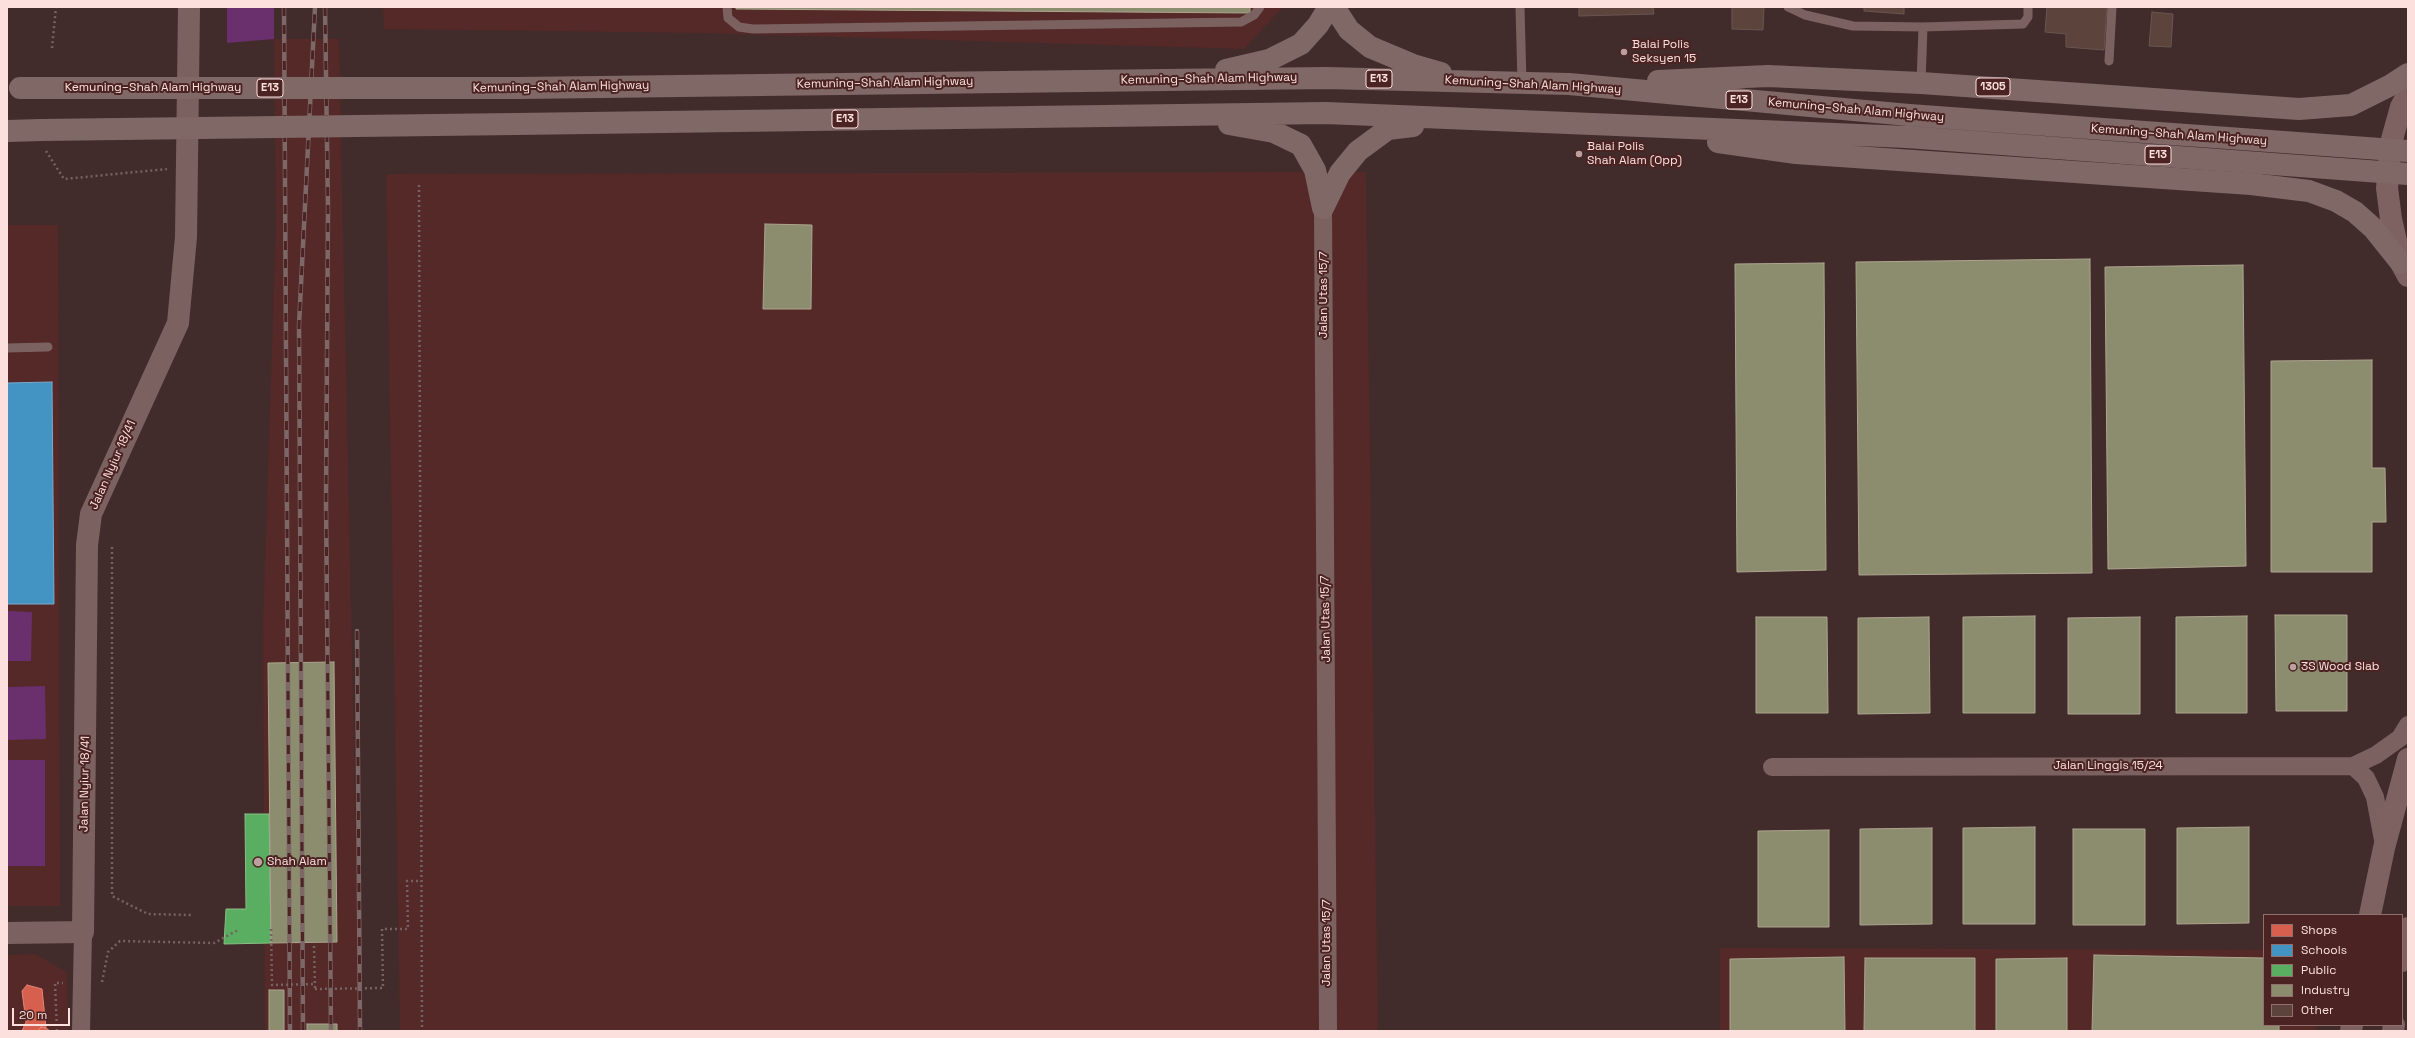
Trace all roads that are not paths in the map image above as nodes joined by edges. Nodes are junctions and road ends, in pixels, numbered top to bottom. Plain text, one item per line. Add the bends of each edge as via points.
1 (189, 7) edge
2 (727, 7) edge
3 (1260, 7) edge
4 (1329, 7) edge
5 (1334, 7) edge
6 (1520, 7) edge
7 (1788, 7) edge
8 (2028, 7) edge
9 (2112, 7) edge
10 (1923, 27) junction
11 (2108, 60) dead end
12 (2408, 74) edge
13 (1188, 80) junction
14 (1472, 82) junction
15 (1921, 82) junction
16 (1522, 83) junction
17 (1569, 84) junction
18 (14, 88) edge
19 (2408, 94) edge
20 (1176, 114) junction
21 (1452, 120) junction
22 (1588, 125) junction
23 (7, 130) edge
24 (2408, 151) edge
25 (2408, 174) edge
26 (1323, 208) junction
27 (2404, 270) edge
28 (7, 348) edge
29 (48, 348) dead end
30 (2408, 725) edge
31 (2408, 759) edge
32 (2353, 766) junction
33 (1772, 767) dead end
34 (2384, 848) junction
35 (2370, 914) edge
36 (2408, 928) edge
37 (83, 932) junction
38 (7, 933) edge
39 (2403, 956) edge
40 (81, 1031) edge
41 (1328, 1031) edge

1 - 37 street, Jalan Nyiur 18/41 via 186,237 178,323 91,514 87,545
2 - 3 lane via 728,18 739,27 753,29 1241,22
4 - 13 highway via 1318,25 1301,44 1269,60
5 - 14 highway via 1349,30 1370,47 1413,65
6 - 16 lane
7 - 10 lane via 1805,15 1853,26
8 - 10 lane via 2028,17 2022,24
9 - 11 lane
10 - 15 lane
12 - 15 highway, 1305 via 2351,105 2299,109
13 - 14 highway, Kemuning–Shah Alam Highway / E13 via 1326,78
13 - 18 highway, Kemuning–Shah Alam Highway / E13, bridge via 520,88
14 - 16 highway, Kemuning–Shah Alam Highway / E13
15 - 17 highway, 1305 via 1768,76
16 - 17 highway, Kemuning–Shah Alam Highway / E13
17 - 24 highway, Kemuning–Shah Alam Highway / E13, bridge via 1909,115
19 - 27 main road via 2401,107 2391,143 2387,188 2391,219
20 - 21 highway, Kemuning–Shah Alam Highway / E13 via 1326,113
20 - 23 highway, Kemuning–Shah Alam Highway / E13, bridge
20 - 26 highway via 1274,132 1301,145 1315,170
21 - 22 highway, Kemuning–Shah Alam Highway / E13
21 - 26 highway via 1388,129 1358,151 1340,173
22 - 25 highway, Kemuning–Shah Alam Highway / E13, bridge via 1907,137
22 - 27 highway via 1796,153 2251,184 2309,191 2336,201 2355,212 2373,228
26 - 41 street, Jalan Utas 15/7
28 - 29 lane
30 - 32 street via 2400,738 2376,755
31 - 34 main road
32 - 33 street, Jalan Linggis 15/24
32 - 34 street via 2366,778 2376,797
34 - 35 main road
36 - 39 main road
37 - 38 street
37 - 40 street

